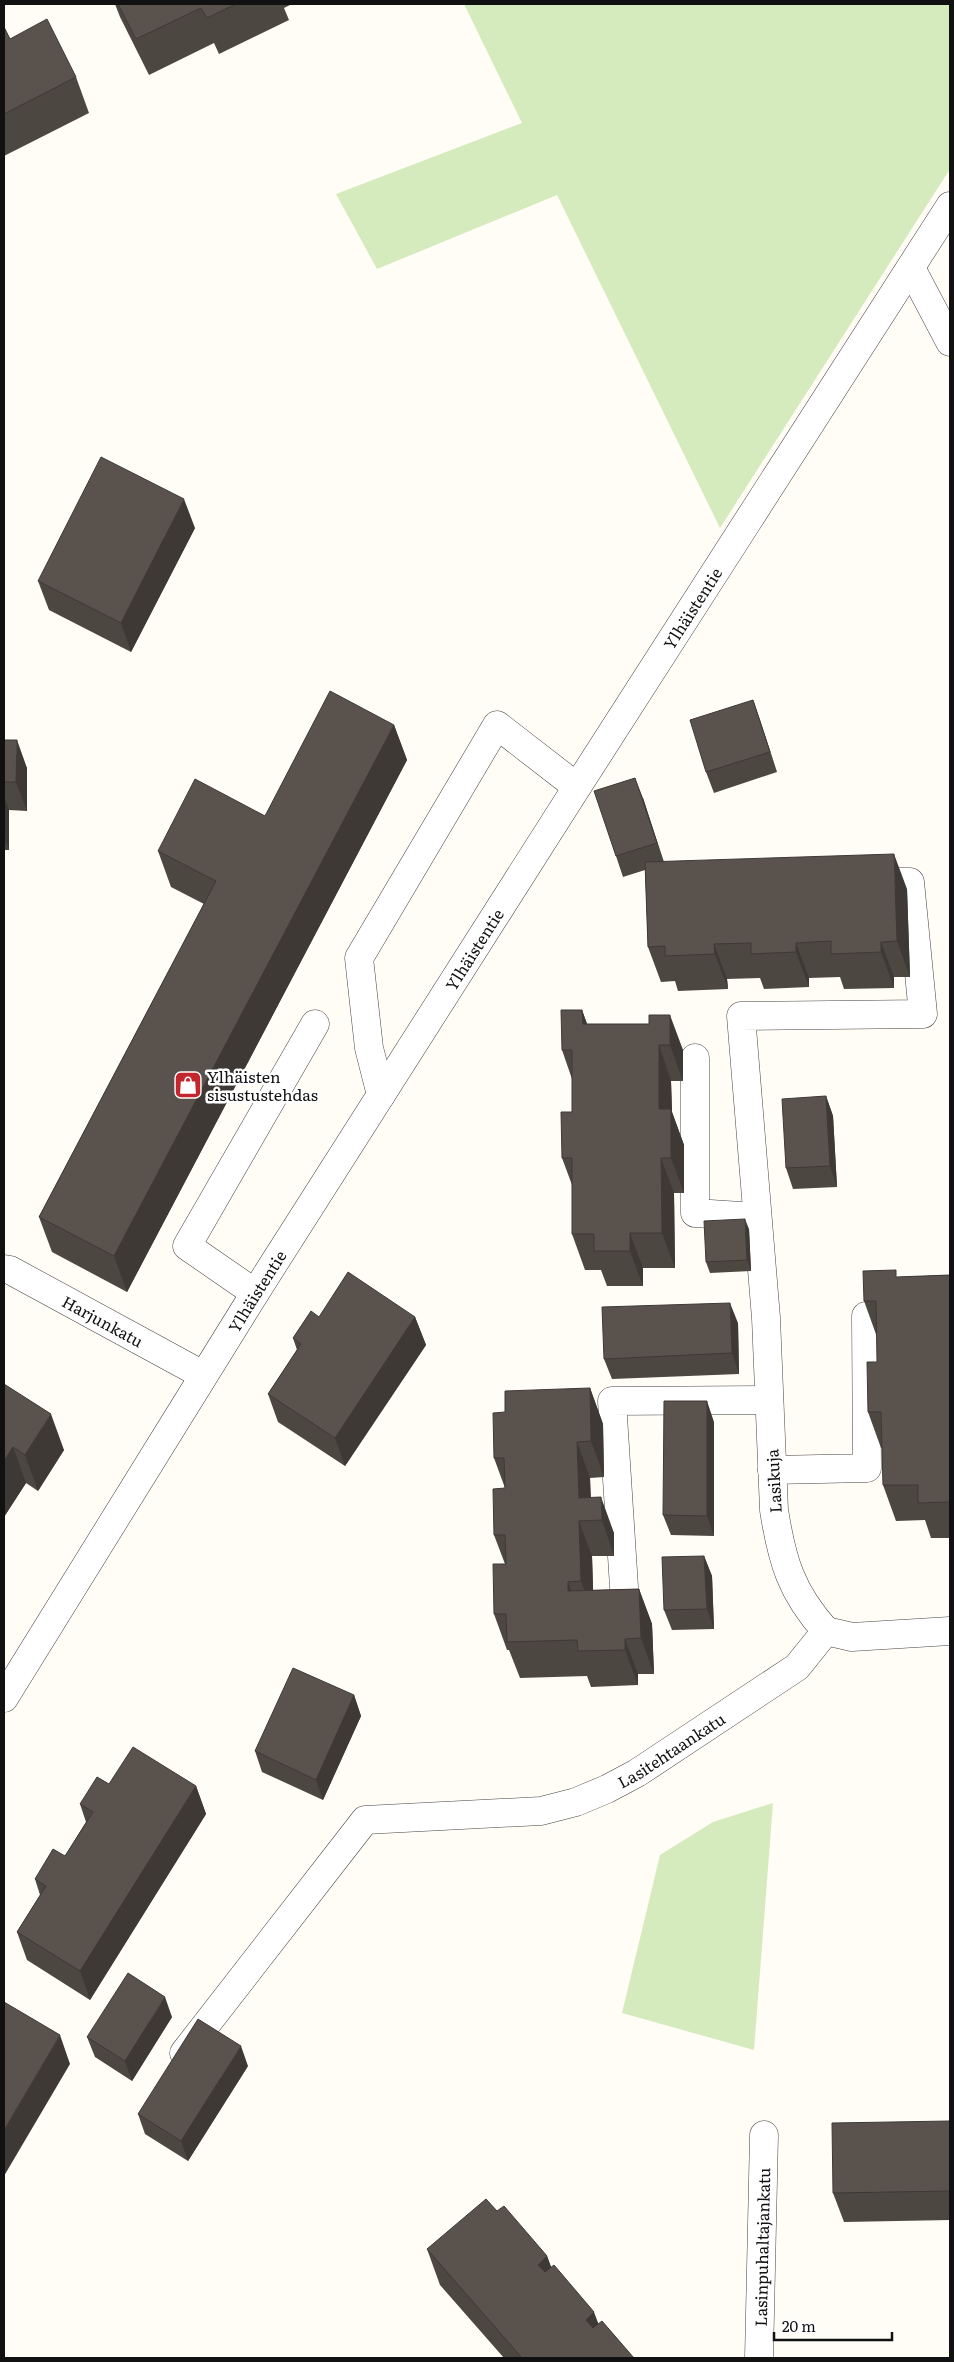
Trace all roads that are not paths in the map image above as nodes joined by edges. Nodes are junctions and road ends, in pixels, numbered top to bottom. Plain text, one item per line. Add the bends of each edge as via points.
1 (950, 206) edge
2 (911, 268) junction
3 (950, 342) edge
4 (577, 787) junction
5 (841, 882) edge
6 (315, 1024) dead end
7 (695, 1058) dead end
8 (381, 1094) junction
9 (756, 1217) junction
10 (4, 1269) edge
11 (255, 1293) junction
12 (866, 1316) edge
13 (203, 1375) junction
14 (769, 1400) junction
15 (772, 1470) junction
16 (624, 1587) edge
17 (826, 1631) junction
18 (950, 1631) edge
19 (4, 1698) edge
20 (171, 2071) edge
21 (764, 2136) dead end
22 (760, 2358) edge

1 - 2 street, Ylhäistentie
2 - 3 street
2 - 4 street, Ylhäistentie
4 - 8 street, Ylhäistentie
4 - 8 street via 497,725 359,958 369,1048
5 - 9 street, Lasikuja via 910,882 923,1014 740,1016
6 - 11 street via 187,1246
7 - 9 street via 695,1213
8 - 11 street, Ylhäistentie
9 - 14 street, Lasikuja via 766,1318
10 - 13 street, Harjunkatu
11 - 13 street, Ylhäistentie
12 - 15 street via 867,1468
13 - 19 street, Ylhäistentie
14 - 15 street, Lasikuja
14 - 16 street via 612,1400
15 - 17 street, Lasikuja via 774,1510 794,1589
17 - 18 street via 852,1637
17 - 20 street, Lasitehtaankatu via 797,1667 637,1773 576,1802 541,1811 365,1820
21 - 22 street, Lasinpuhaltajankatu

